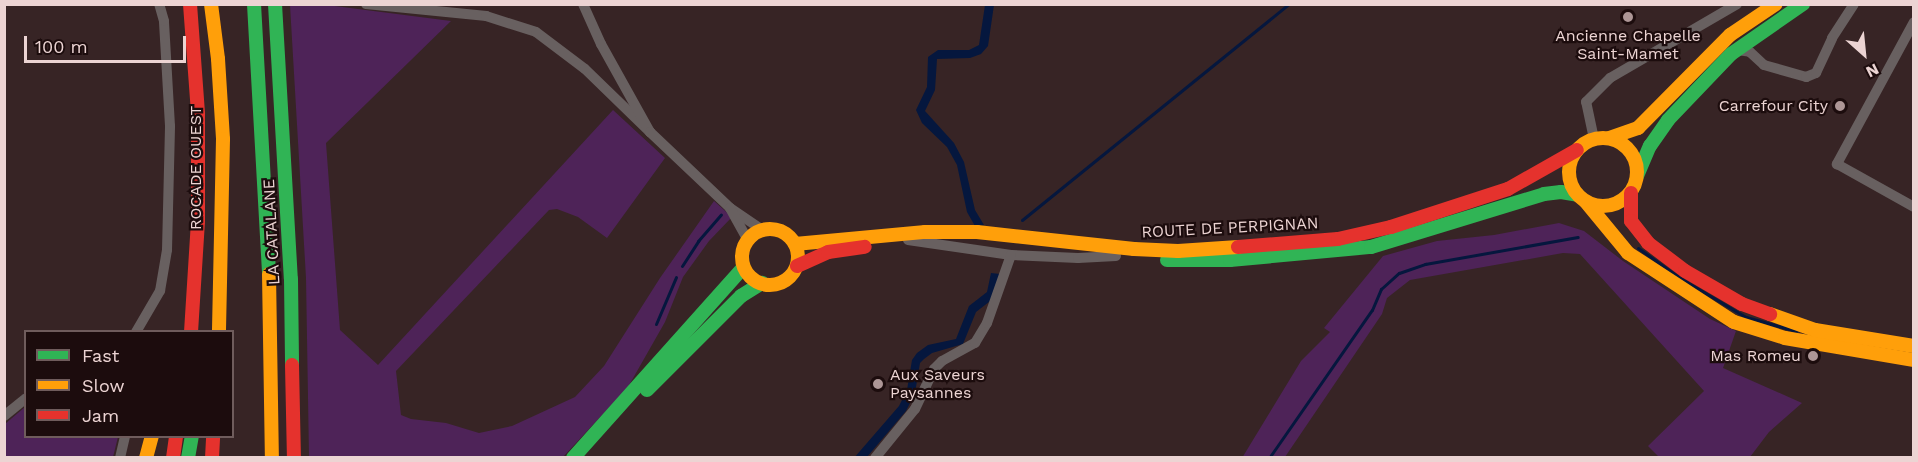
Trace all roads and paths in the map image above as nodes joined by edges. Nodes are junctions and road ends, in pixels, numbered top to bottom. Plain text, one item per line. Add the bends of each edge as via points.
1 (159, 4) edge
2 (190, 4) edge
3 (205, 4) edge
4 (211, 4) edge
5 (254, 4) edge
6 (275, 4) edge
7 (366, 4) edge
8 (583, 4) edge
9 (1737, 4) edge
10 (1776, 4) edge
11 (1803, 4) edge
12 (1854, 4) edge
13 (1914, 22) edge
14 (1738, 50) junction
15 (198, 114) junction
16 (650, 132) junction
17 (1609, 138) junction
18 (1594, 139) junction
19 (1577, 150) junction
20 (1637, 176) junction
21 (1631, 193) junction
22 (1582, 199) junction
23 (730, 207) junction
24 (1914, 207) edge
25 (763, 230) junction
26 (908, 240) junction
27 (748, 241) junction
28 (795, 244) junction
29 (1011, 255) junction
30 (1116, 256) junction
31 (797, 266) junction
32 (744, 267) junction
33 (762, 283) junction
34 (137, 330) edge
35 (179, 330) edge
36 (191, 330) edge
37 (206, 330) edge
38 (219, 330) edge
39 (1914, 346) edge
40 (1914, 360) edge
41 (24, 400) edge
42 (4, 416) edge
43 (125, 438) edge
44 (151, 438) edge
45 (176, 438) edge
46 (192, 438) edge
47 (213, 438) edge
48 (120, 458) edge
49 (146, 458) edge
50 (173, 458) edge
51 (188, 458) edge
52 (212, 458) edge
53 (272, 458) edge
54 (294, 458) edge
55 (573, 458) edge
56 (583, 458) edge
57 (875, 458) edge

1 - 34 street via 164,21 170,126 167,250 160,291
2 - 15 main road, ROCADE OUEST
3 - 37 main road, ROCADE OUEST via 215,178
4 - 38 main road via 219,60 223,140
5 - 53 main road, LA CATALANE via 269,278
6 - 54 main road, LA CATALANE via 291,279
7 - 16 street via 486,16 536,32 585,69
8 - 16 street
9 - 18 street via 1610,78 1586,102
10 - 17 main road via 1730,35 1638,128
11 - 14 main road
12 - 14 street via 1816,73 1806,77 1764,65 1750,52
13 - 24 street via 1837,164
14 - 20 main road via 1668,120 1650,146
15 - 35 main road
15 - 36 main road, ROCADE OUEST via 198,221
16 - 23 street
17 - 18 main road
17 - 20 main road via 1627,147 1634,156
18 - 19 main road
19 - 22 main road via 1569,178
19 - 28 main road, ROUTE DE PERPIGNAN via 1508,189 1391,227 1296,244 1178,251 976,232 925,232
20 - 21 main road
21 - 22 main road via 1605,207
21 - 39 main road via 1631,221 1648,243 1685,271 1742,304 1815,330
22 - 30 main road, ROUTE DE PERPIGNAN via 1561,192 1544,194 1418,234 1335,252 1185,261
22 - 40 main road via 1628,254 1734,322 1785,338
23 - 25 street
23 - 27 street
25 - 27 main road
25 - 28 main road via 782,231
26 - 29 street
26 - 30 main road, ROUTE DE PERPIGNAN via 977,240
26 - 31 main road, ROUTE DE PERPIGNAN via 828,252
27 - 32 main road
28 - 31 main road
29 - 30 street
29 - 57 street via 987,323 975,343 934,369 915,409
31 - 33 main road via 783,282
32 - 33 main road via 754,280
32 - 55 main road
33 - 56 main road via 741,296
41 - 42 street
43 - 48 street
44 - 49 main road
45 - 50 main road
46 - 51 main road
47 - 52 main road

